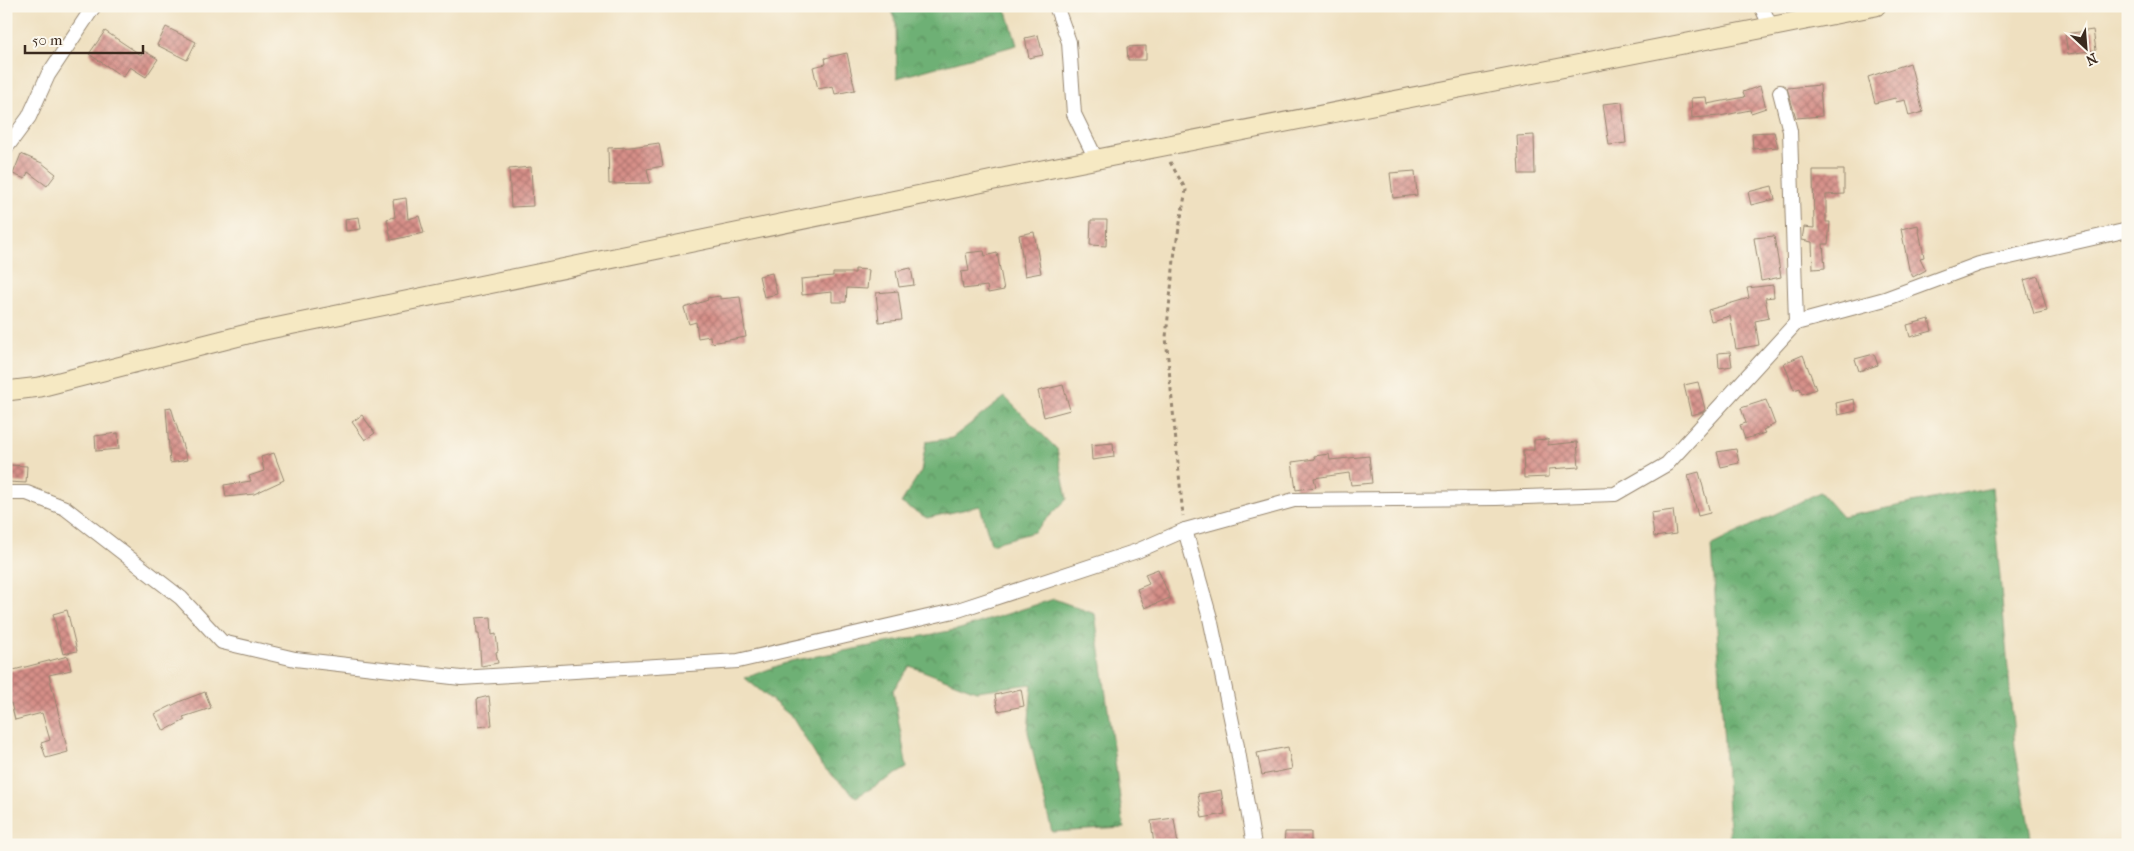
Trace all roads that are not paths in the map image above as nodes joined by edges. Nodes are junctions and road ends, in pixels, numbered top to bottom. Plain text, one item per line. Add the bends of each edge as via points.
1 (94, 6) edge
2 (1056, 6) edge
3 (1761, 6) edge
4 (1876, 6) edge
5 (1771, 27) junction
6 (1780, 92) dead end
7 (6, 148) edge
8 (1096, 159) junction
9 (2128, 230) edge
10 (1796, 323) junction
11 (6, 392) edge
12 (6, 493) edge
13 (1184, 530) junction
14 (1254, 845) edge

1 - 7 street via 48,75 28,117
2 - 8 street via 1069,42 1074,114
3 - 5 street
4 - 5 main road
5 - 8 main road
6 - 10 street via 1790,131
8 - 11 main road via 255,332 40,387
9 - 10 street via 1979,264 1884,299
10 - 13 street via 1668,464 1615,494 1294,500
12 - 13 street via 28,493 65,508 181,598 222,642 294,659 461,678 738,661 958,610 1137,551
13 - 14 street via 1210,618

